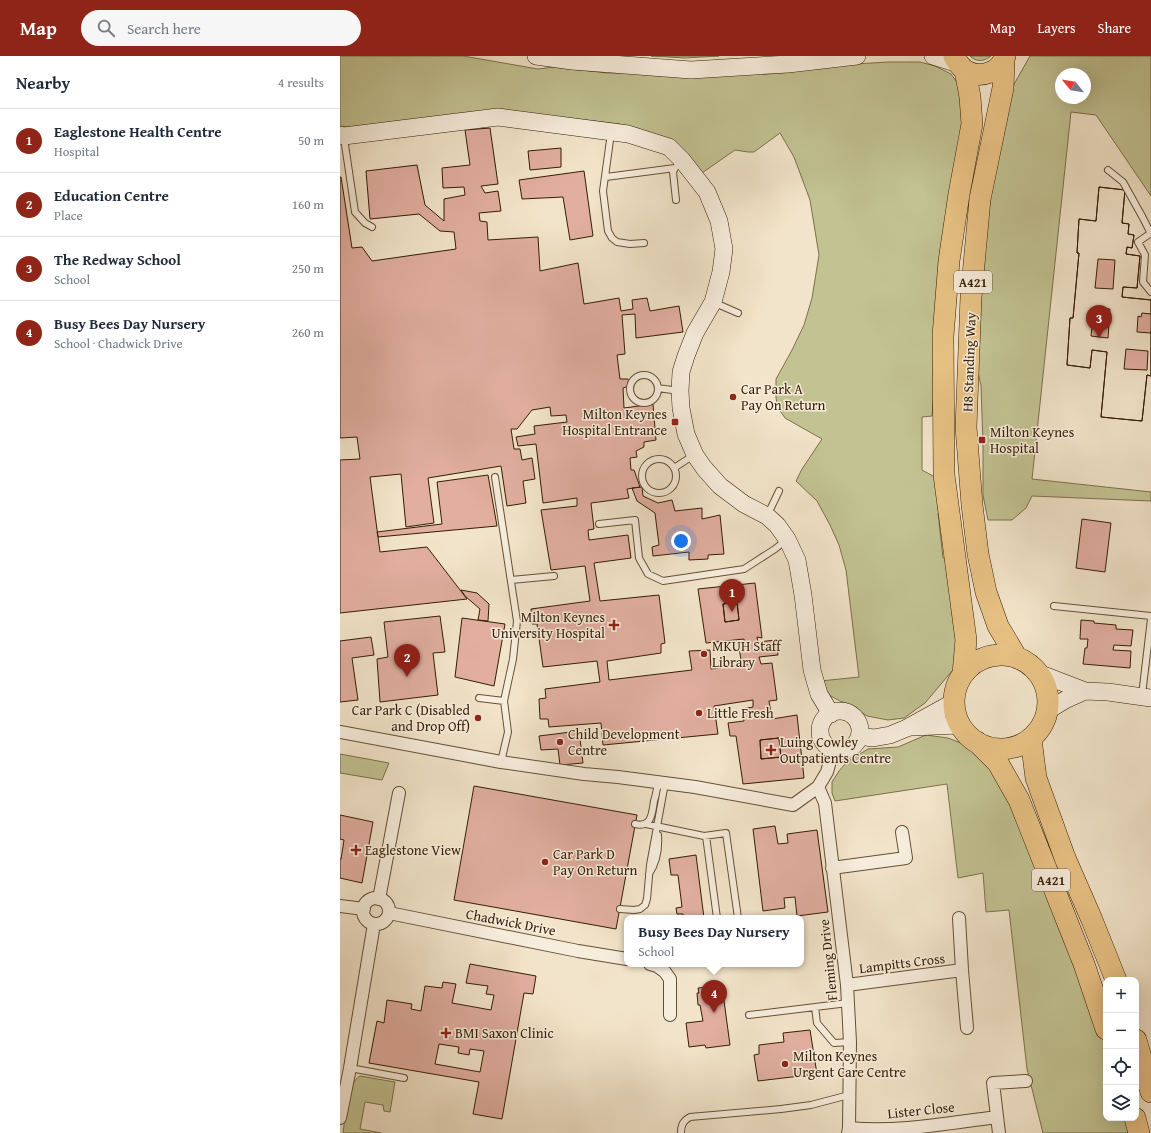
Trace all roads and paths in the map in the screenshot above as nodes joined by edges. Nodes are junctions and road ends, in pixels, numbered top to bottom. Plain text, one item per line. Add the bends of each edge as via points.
1 (536, 56) edge
2 (857, 56) edge
3 (933, 56) edge
4 (1005, 58) edge
5 (959, 63) edge
6 (611, 131) junction
7 (342, 136) edge
8 (678, 164) junction
9 (1108, 170) dead end
10 (606, 178) junction
11 (676, 200) dead end
12 (372, 226) dead end
13 (1151, 234) edge
14 (644, 243) dead end
15 (1151, 292) edge
16 (714, 302) junction
17 (738, 313) dead end
18 (658, 388) junction
19 (680, 391) junction
20 (695, 454) junction
21 (674, 468) junction
22 (495, 477) dead end
23 (779, 491) dead end
24 (767, 516) junction
25 (599, 524) dead end
26 (787, 539) junction
27 (554, 576) dead end
28 (511, 580) junction
29 (1054, 606) dead end
30 (1151, 617) edge
31 (1017, 658) junction
32 (1038, 672) junction
33 (963, 674) junction
34 (1085, 691) junction
35 (479, 698) dead end
36 (1147, 698) edge
37 (504, 701) junction
38 (954, 702) junction
39 (1047, 712) junction
40 (831, 714) junction
41 (960, 725) junction
42 (907, 728) junction
43 (340, 732) edge
44 (860, 736) junction
45 (1031, 739) junction
46 (976, 742) junction
47 (833, 750) junction
48 (501, 762) junction
49 (662, 783) junction
50 (818, 787) junction
51 (399, 793) dead end
52 (635, 824) dead end
53 (646, 824) junction
54 (657, 826) junction
55 (902, 832) dead end
56 (706, 836) junction
57 (832, 868) junction
58 (378, 899) junction
59 (340, 906) edge
60 (620, 908) dead end
61 (364, 909) junction
62 (388, 913) junction
63 (717, 915) edge
64 (738, 915) edge
65 (959, 918) dead end
66 (374, 924) junction
67 (624, 959) edge
68 (658, 967) edge
69 (962, 970) junction
70 (1115, 977) edge
71 (846, 985) junction
72 (848, 1003) junction
73 (815, 1007) junction
74 (750, 1015) dead end
75 (670, 1016) dead end
76 (1103, 1020) edge
77 (967, 1028) dead end
78 (850, 1042) junction
79 (1139, 1049) edge
80 (350, 1068) junction
81 (404, 1078) dead end
82 (1026, 1080) dead end
83 (1151, 1092) edge
84 (849, 1095) junction
85 (997, 1117) junction
86 (340, 1118) edge
87 (1136, 1121) edge
88 (848, 1130) edge
89 (681, 1133) edge
90 (999, 1133) edge
91 (1139, 1133) edge

1 - 2 street via 572,62 690,70 788,64
3 - 5 street
4 - 5 highway, A421 via 999,68 982,74 973,74
4 - 31 highway, H8 Standing Way / A421 via 1003,88 980,199 971,297 966,427 972,505 986,592 998,626
5 - 33 highway, H8 Standing Way / A421 via 970,97 972,124 958,194 943,336 944,475 966,640
6 - 7 street via 498,117
6 - 8 street via 669,147
6 - 10 lane
7 - 12 lane via 355,212
8 - 10 lane
8 - 11 lane via 673,172
8 - 16 street via 707,192 719,221 724,249
9 - 13 lane via 1123,182
10 - 14 lane via 603,191 608,231 612,238 617,242
13 - 15 lane via 1138,242 1145,255 1143,282
16 - 17 lane
16 - 19 street via 695,333 686,356 681,372
18 - 18 lane via 655,398 644,403 634,399 630,388 634,378 646,374 655,380
18 - 19 lane
19 - 20 street via 686,434
20 - 21 lane
20 - 24 street via 720,486 744,504
21 - 21 lane via 675,481 666,492 653,492 643,483 642,472 650,461 664,460
22 - 28 lane
23 - 24 lane
24 - 26 street
25 - 26 lane via 636,520 639,558 648,574 663,581 744,568
26 - 40 street via 797,560 812,670 819,694
27 - 28 lane
28 - 37 lane via 517,621
29 - 30 lane
30 - 36 lane
31 - 32 highway
31 - 33 highway via 1002,655 987,657
32 - 34 street
32 - 39 highway via 1048,693
33 - 38 highway via 956,687
34 - 36 street
34 - 39 street
35 - 37 lane
37 - 48 lane via 508,732
38 - 41 highway via 955,714
38 - 42 street
39 - 45 highway via 1040,729
40 - 44 street via 850,714 859,723
40 - 47 street via 823,722 820,733 824,744
41 - 42 street
41 - 46 highway
42 - 44 street via 873,738
43 - 48 street
44 - 47 street via 853,747 840,752
45 - 46 highway via 1004,750
45 - 70 highway, A421 via 1036,778 1065,858
46 - 76 highway, A421 via 998,763 1019,800 1084,964
47 - 50 street via 827,772
48 - 49 street
49 - 50 street via 793,805
49 - 53 lane via 651,819
49 - 54 lane
50 - 57 street, Fleming Drive via 825,802
51 - 58 street
52 - 53 lane
53 - 54 lane
54 - 56 lane
54 - 60 lane via 645,905 634,910
55 - 57 street via 906,858
56 - 63 lane
56 - 64 lane via 726,834
57 - 71 street, Fleming Drive
58 - 61 street via 367,902
58 - 62 street via 385,902 389,909
59 - 61 street
61 - 66 street via 367,920
62 - 66 street via 385,920
62 - 67 street, Chadwick Drive
65 - 69 street, Lampitts Cross
66 - 80 street
68 - 75 street via 670,979
69 - 71 street, Lampitts Cross
69 - 77 street, Lampitts Cross
71 - 72 street, Fleming Drive
72 - 73 lane
72 - 78 street, Fleming Drive
73 - 74 lane
73 - 78 lane via 817,1023 834,1043
78 - 84 street, Fleming Drive
79 - 83 highway
80 - 81 lane
80 - 86 street
82 - 85 street via 993,1084
84 - 88 street, Fleming Drive
84 - 89 lane via 811,1105 690,1117 684,1120
85 - 88 street, Lister Close via 891,1129
85 - 90 street
87 - 91 highway

